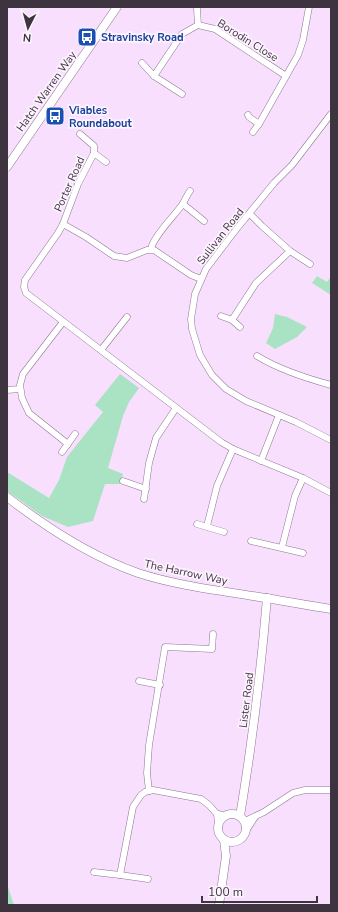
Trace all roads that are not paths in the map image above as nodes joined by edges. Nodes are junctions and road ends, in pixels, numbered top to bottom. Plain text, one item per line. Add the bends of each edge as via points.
1 (117, 7) edge
2 (198, 7) edge
3 (309, 7) edge
4 (198, 25) junction
5 (142, 63) dead end
6 (154, 76) junction
7 (286, 76) junction
8 (182, 94) dead end
9 (331, 114) edge
10 (248, 115) dead end
11 (259, 124) junction
12 (253, 132) dead end
13 (80, 134) dead end
14 (94, 153) junction
15 (106, 162) dead end
16 (7, 167) edge
17 (190, 191) dead end
18 (182, 204) junction
19 (250, 214) junction
20 (204, 221) dead end
21 (63, 224) junction
22 (151, 249) junction
23 (290, 251) junction
24 (310, 264) dead end
25 (201, 278) junction
26 (221, 316) dead end
27 (127, 317) dead end
28 (232, 320) junction
29 (63, 322) junction
30 (240, 327) dead end
31 (101, 350) junction
32 (257, 356) dead end
33 (331, 385) edge
34 (20, 389) junction
35 (7, 390) edge
36 (176, 408) junction
37 (279, 415) junction
38 (75, 434) dead end
39 (331, 440) edge
40 (68, 444) junction
41 (233, 449) junction
42 (62, 452) dead end
43 (261, 461) junction
44 (303, 478) junction
45 (123, 481) dead end
46 (146, 489) junction
47 (331, 493) edge
48 (7, 498) edge
49 (144, 499) dead end
50 (197, 524) dead end
51 (207, 526) junction
52 (224, 532) dead end
53 (251, 541) dead end
54 (282, 547) junction
55 (303, 553) dead end
56 (267, 598) junction
57 (331, 609) edge
58 (213, 634) dead end
59 (139, 681) dead end
60 (160, 685) junction
61 (331, 790) edge
62 (149, 791) junction
63 (232, 816) junction
64 (255, 817) junction
65 (246, 831) junction
66 (224, 840) junction
67 (236, 842) junction
68 (226, 856) junction
69 (94, 872) dead end
70 (120, 876) junction
71 (148, 879) dead end
72 (219, 905) edge

1 - 16 street, Hatch Warren Way
2 - 4 street
3 - 7 street, Borodin Close via 303,40
4 - 6 street via 182,34
4 - 7 street, Borodin Close via 215,29
5 - 6 street
6 - 8 street
7 - 11 street, Borodin Close
9 - 19 street, Sullivan Road
10 - 11 street
11 - 12 street, Borodin Close
13 - 14 street, Porter Road via 94,146
14 - 15 street, Porter Road
14 - 21 street, Porter Road via 78,184
17 - 18 street
18 - 20 street
18 - 22 street via 156,238
19 - 23 street
19 - 25 street, Sullivan Road via 213,259
21 - 22 street, Porter Road via 114,256 127,258
21 - 29 street, Porter Road via 25,280 24,287 26,293
22 - 25 street via 191,275
23 - 24 street
23 - 28 street via 256,283
25 - 37 street, Sullivan Road via 195,294 192,324 196,344 205,366 226,389
26 - 28 street
27 - 31 street
28 - 30 street
29 - 31 street, Porter Road
29 - 34 street via 23,374
31 - 36 street, Porter Road
32 - 33 street via 288,372
34 - 35 street
34 - 40 street via 29,413
36 - 41 street, Porter Road
36 - 46 street via 156,438 149,463
37 - 39 street, Sullivan Road
37 - 43 street
38 - 40 street
40 - 42 street
41 - 43 street, Porter Road
41 - 51 street via 217,486
43 - 44 street, Porter Road
44 - 47 street, Porter Road
44 - 54 street via 295,496
45 - 46 street
46 - 49 street
48 - 56 street, The Harrow Way via 47,527 120,566 170,582
50 - 51 street
51 - 52 street
53 - 54 street
54 - 55 street
56 - 57 street, The Harrow Way
56 - 63 street, Lister Road via 259,689 243,803
58 - 60 street via 212,649 165,647
59 - 60 street
60 - 62 street via 149,745
61 - 64 street via 305,790 293,793
62 - 63 street via 201,799
62 - 70 street via 141,795 134,807
63 - 64 street
63 - 65 street
63 - 66 street via 218,824 219,833
64 - 65 street
65 - 67 street via 243,838
66 - 67 street
66 - 68 street
67 - 68 street
68 - 72 street
69 - 70 street
70 - 71 street

